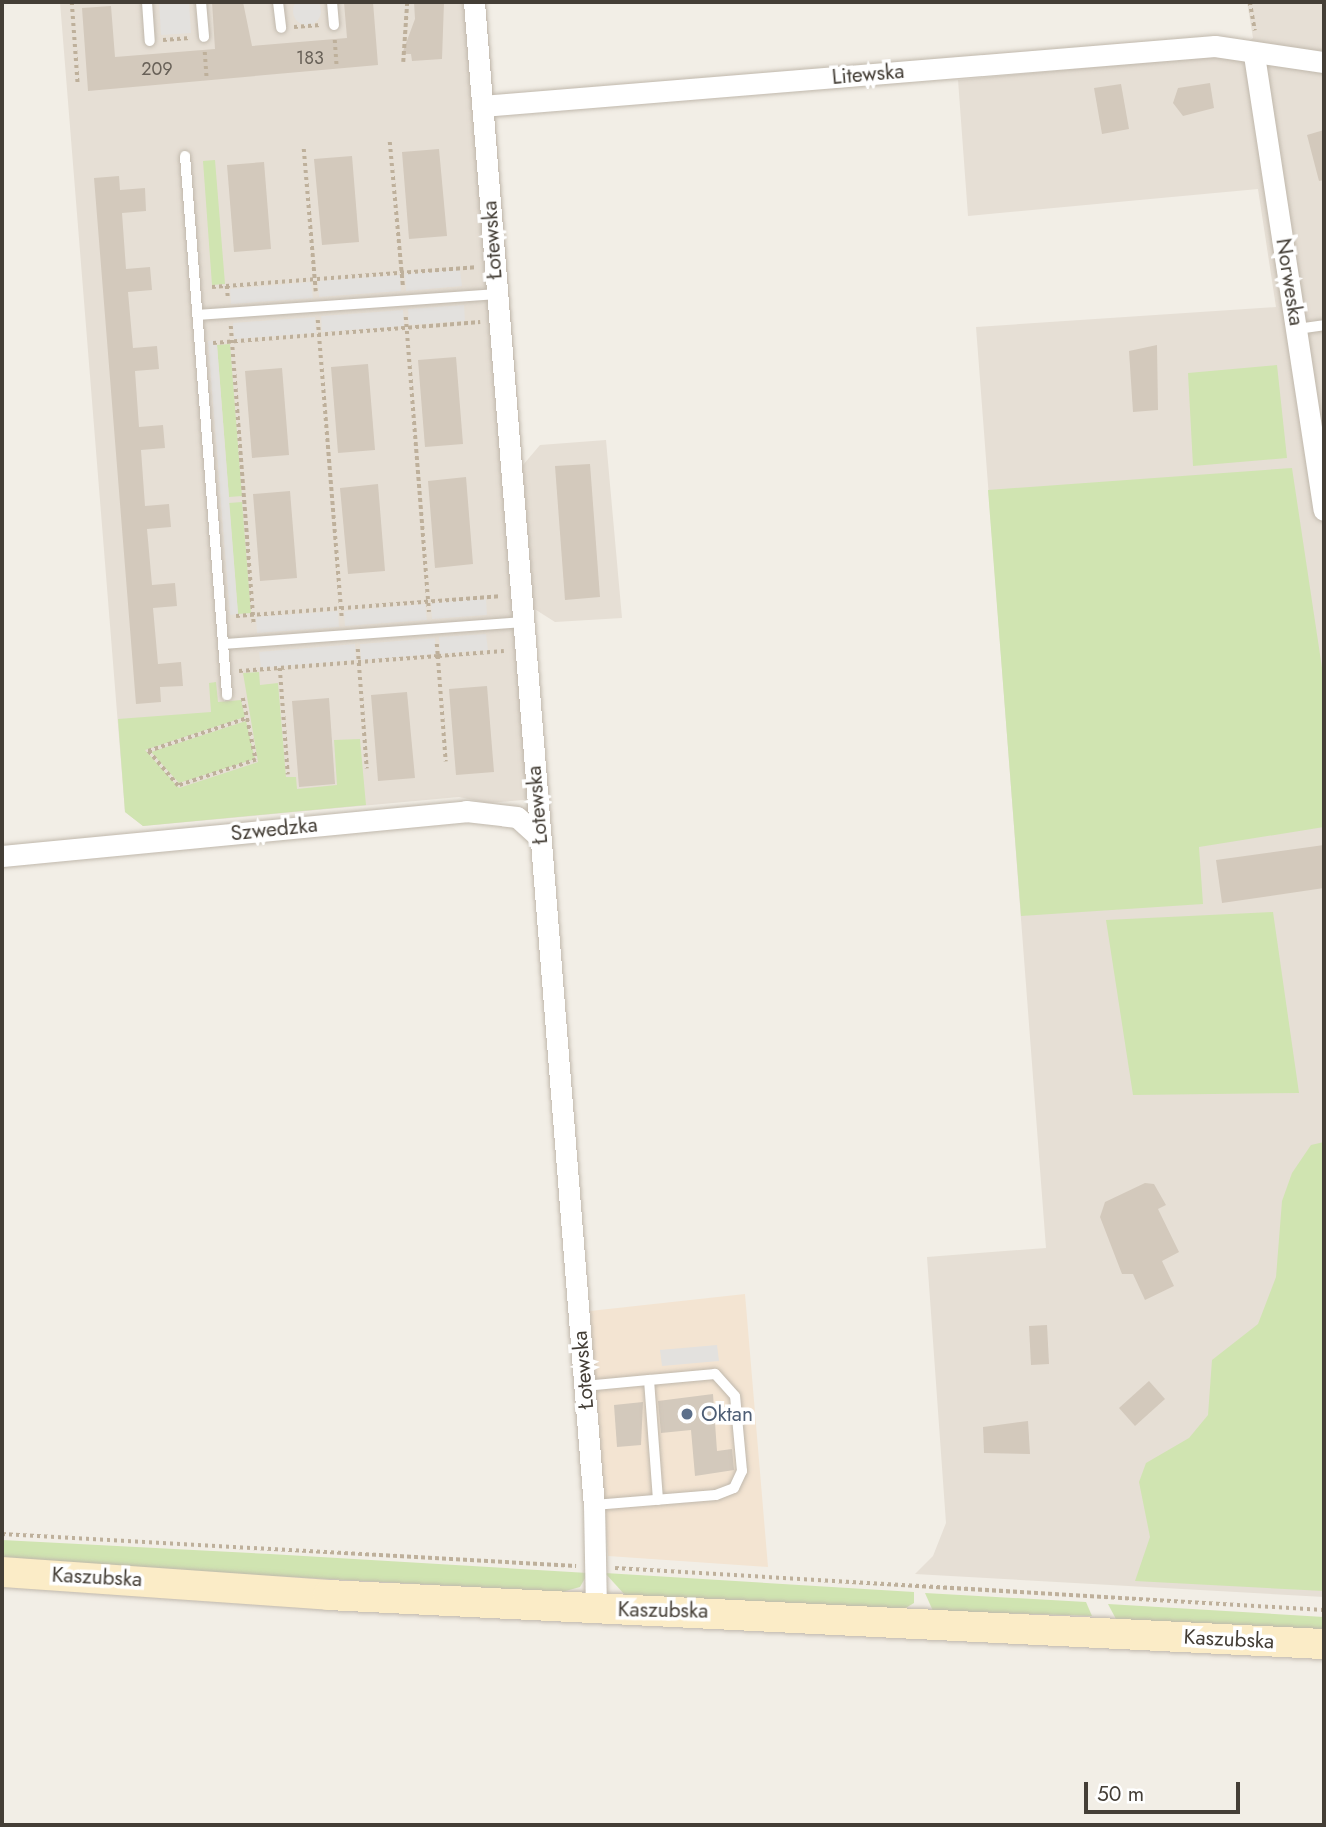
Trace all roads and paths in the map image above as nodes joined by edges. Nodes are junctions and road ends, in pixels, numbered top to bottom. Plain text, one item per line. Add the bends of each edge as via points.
1 (72, 2) edge
2 (147, 2) edge
3 (201, 2) edge
4 (278, 2) edge
5 (332, 2) edge
6 (407, 2) edge
7 (474, 2) edge
8 (1250, 2) edge
9 (334, 24) dead end
10 (281, 28) dead end
11 (204, 37) junction
12 (150, 41) joint
13 (1255, 46) junction
14 (404, 62) dead end
15 (1324, 62) edge
16 (207, 78) dead end
17 (78, 85) dead end
18 (482, 106) junction
19 (390, 142) dead end
20 (304, 149) dead end
21 (186, 156) dead end
22 (475, 267) dead end
23 (402, 273) junction
24 (315, 279) junction
25 (196, 288) junction
26 (496, 294) junction
27 (404, 300) junction
28 (230, 313) junction
29 (198, 315) junction
30 (480, 322) dead end
31 (1324, 325) edge
32 (407, 328) junction
33 (1297, 329) junction
34 (319, 335) junction
35 (232, 342) junction
36 (200, 344) junction
37 (1324, 510) edge
38 (499, 596) dead end
39 (429, 601) junction
40 (341, 608) junction
41 (253, 615) junction
42 (222, 618) junction
43 (522, 622) junction
44 (256, 641) junction
45 (224, 644) junction
46 (504, 651) dead end
47 (438, 656) junction
48 (359, 662) junction
49 (280, 668) junction
50 (242, 671) junction
51 (226, 673) junction
52 (242, 681) dead end
53 (243, 691) dead end
54 (227, 695) dead end
55 (247, 718) junction
56 (446, 762) dead end
57 (367, 769) dead end
58 (288, 775) dead end
59 (539, 837) junction
60 (2, 856) edge
61 (649, 1380) junction
62 (584, 1386) junction
63 (658, 1500) junction
64 (594, 1505) junction
65 (2, 1534) edge
66 (597, 1567) junction
67 (2, 1572) edge
68 (596, 1609) junction
69 (1324, 1610) edge
70 (1324, 1644) edge

1 - 17 path
2 - 12 lane
3 - 11 lane
4 - 10 lane
5 - 9 lane
6 - 14 path
7 - 18 street, Łotewska
8 - 13 path
11 - 12 path
11 - 16 path
13 - 15 street, Litewska
13 - 18 street, Litewska
13 - 33 street, Norweska
18 - 26 street, Łotewska
19 - 23 path
20 - 24 path
21 - 25 lane
22 - 23 path
23 - 24 path
24 - 25 path
25 - 29 lane
26 - 27 lane
26 - 43 street, Łotewska
27 - 28 lane
27 - 32 path
28 - 29 lane
28 - 35 path
29 - 36 lane
30 - 32 path
31 - 33 lane
32 - 34 path
32 - 39 path
33 - 37 street, Norweska
34 - 35 path
34 - 40 path
35 - 36 path
35 - 41 path
36 - 42 lane
38 - 39 path
39 - 40 path
40 - 41 path
41 - 42 path
41 - 44 path
42 - 45 lane
43 - 44 lane
43 - 59 street, Łotewska
44 - 45 lane
45 - 51 lane
46 - 47 path
47 - 48 path
47 - 56 path
48 - 49 path
48 - 57 path
49 - 50 path
49 - 58 path
50 - 51 path
50 - 52 path
51 - 54 lane
53 - 55 path
55 - 55 path via 256,760 178,786 148,751
59 - 60 street, Szwedzka via 517,817 466,811
59 - 62 street, Łotewska
61 - 62 lane
61 - 63 lane
61 - 63 lane via 715,1374 725,1380 735,1396 742,1471 726,1492
62 - 64 street, Łotewska
63 - 64 lane
64 - 66 street, Łotewska
65 - 66 path
66 - 68 street, Łotewska
66 - 69 path
67 - 68 main road, Kaszubska
68 - 70 main road, Kaszubska via 837,1615

